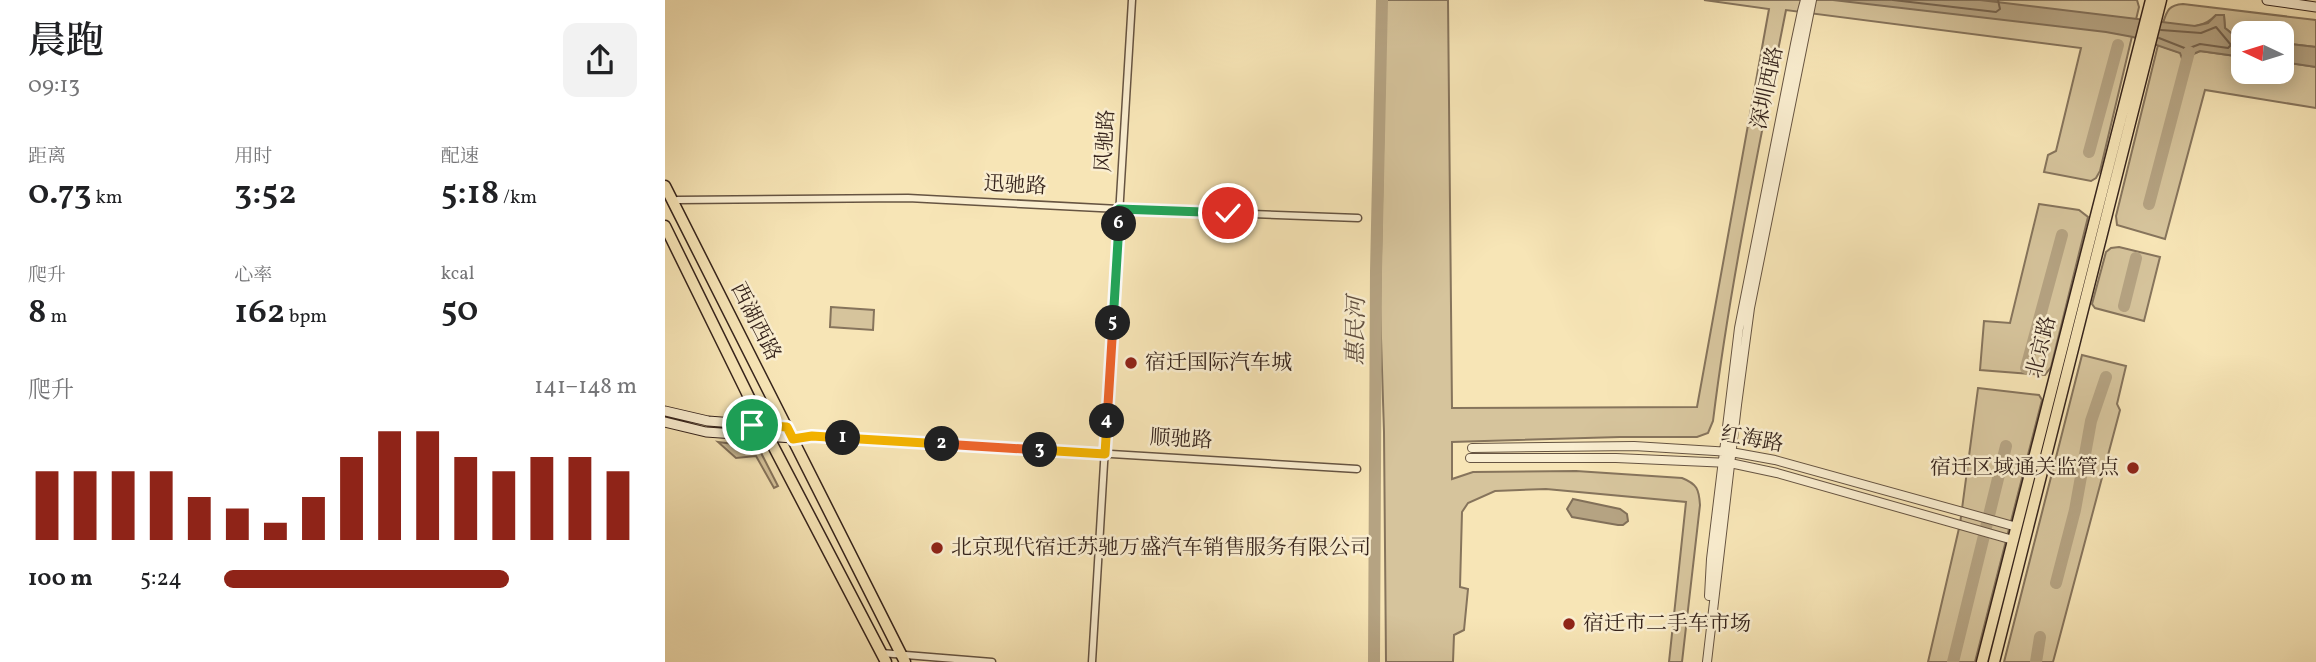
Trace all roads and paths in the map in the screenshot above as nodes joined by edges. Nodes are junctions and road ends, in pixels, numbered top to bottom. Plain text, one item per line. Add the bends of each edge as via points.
1 (1132, 0) edge
2 (2151, 0) edge
3 (2161, 0) edge
4 (2267, 0) edge
5 (1807, 7) edge
6 (2316, 7) edge
7 (2151, 20) junction
8 (2144, 42) junction
9 (665, 186) edge
10 (671, 201) junction
11 (1119, 209) junction
12 (1358, 218) dead end
13 (665, 226) edge
14 (665, 411) edge
15 (665, 422) edge
16 (763, 426) junction
17 (787, 427) junction
18 (769, 438) junction
19 (793, 439) junction
20 (1472, 447) dead end
21 (1728, 451) junction
22 (1105, 454) junction
23 (1470, 458) dead end
24 (1726, 463) junction
25 (1357, 469) dead end
26 (2017, 527) junction
27 (2013, 540) junction
28 (883, 657) edge
29 (903, 658) edge
30 (992, 662) edge
31 (1092, 662) edge
32 (1704, 662) edge
33 (1982, 662) edge
34 (1994, 662) edge

1 - 11 street, 风驰路
2 - 7 main road
3 - 7 main road
4 - 6 main road
5 - 21 street, 深圳西路
7 - 8 main road
8 - 26 main road, 北京路
8 - 34 main road, 北京路
9 - 10 main road, 西湖西路
10 - 11 street, 迅驰路 via 908,198
10 - 17 main road, 西湖西路
11 - 12 street, 迅驰路
11 - 22 street, 风驰路
13 - 16 main road, 西湖西路
14 - 16 main road
15 - 18 main road via 706,432
16 - 17 main road
16 - 18 main road, 西湖西路
17 - 19 main road, 西湖西路
18 - 19 main road
18 - 28 main road, 西湖西路
19 - 22 street, 顺驰路 via 812,436
19 - 29 main road, 西湖西路
20 - 21 street, 红海路 via 1635,446
21 - 24 street, 深圳西路
21 - 26 street, 红海路
22 - 25 street, 顺驰路
22 - 31 street, 风驰路
23 - 24 street, 红海路
24 - 27 street, 红海路 via 1777,473
24 - 32 street, 深圳西路 via 1711,559
26 - 27 main road, 北京路
27 - 33 main road, 北京路
28 - 29 street
29 - 30 street

